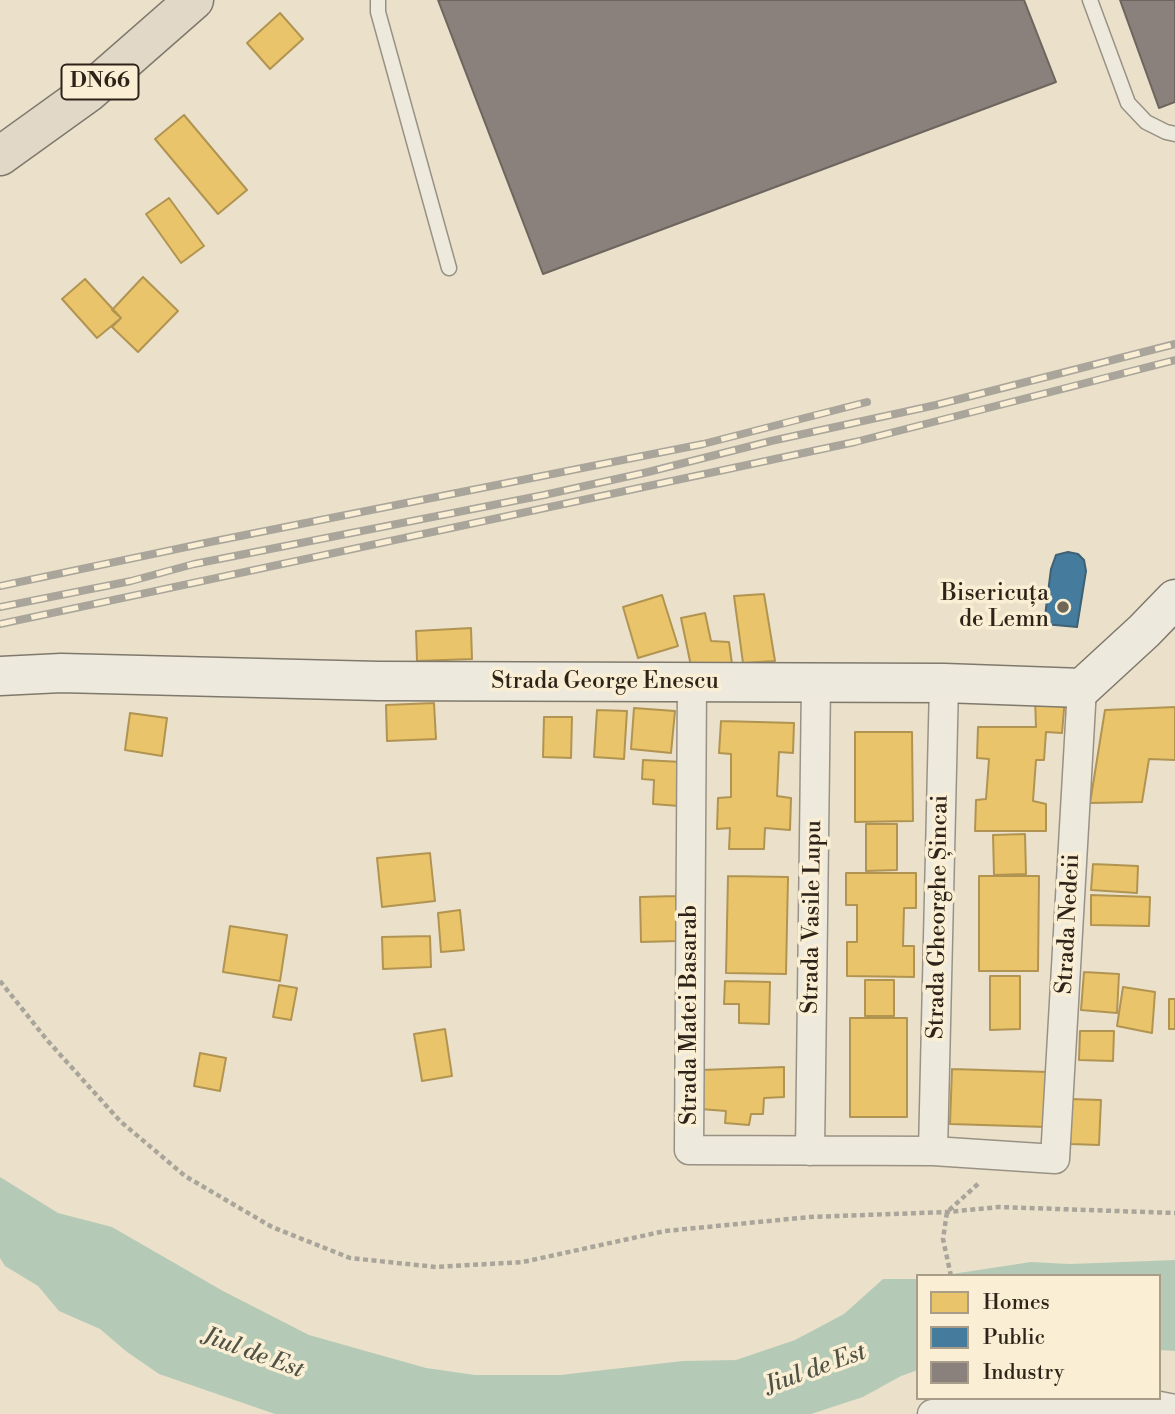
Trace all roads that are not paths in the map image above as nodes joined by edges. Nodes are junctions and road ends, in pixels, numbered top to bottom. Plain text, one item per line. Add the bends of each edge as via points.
1 (194, 0) edge
2 (378, 0) edge
3 (1090, 0) edge
4 (1175, 134) edge
5 (0, 156) edge
6 (449, 268) dead end
7 (1175, 599) edge
8 (0, 677) edge
9 (692, 681) junction
10 (944, 682) junction
11 (816, 683) junction
12 (1082, 688) junction
13 (933, 1150) junction
14 (810, 1151) junction
15 (1055, 1159) joint
16 (1110, 1400) edge
17 (1134, 1400) edge
18 (1175, 1409) edge
19 (932, 1414) edge

1 - 5 main road, DN66 via 89,92
2 - 6 lane via 377,12
3 - 4 lane via 1128,103 1146,122
7 - 12 street
8 - 9 street, Strada George Enescu via 61,673 378,681
9 - 11 street, Strada George Enescu
9 - 14 street, Strada Matei Basarab via 689,1150
10 - 11 street, Strada George Enescu
10 - 12 street, Strada George Enescu
10 - 13 street, Strada Gheorghe Șincai
11 - 14 street, Strada Vasile Lupu
12 - 15 street, Strada Nedeii
13 - 14 street, Strada Matei Basarab
13 - 15 street, Strada Matei Basarab
16 - 19 street via 975,1407
17 - 18 street

